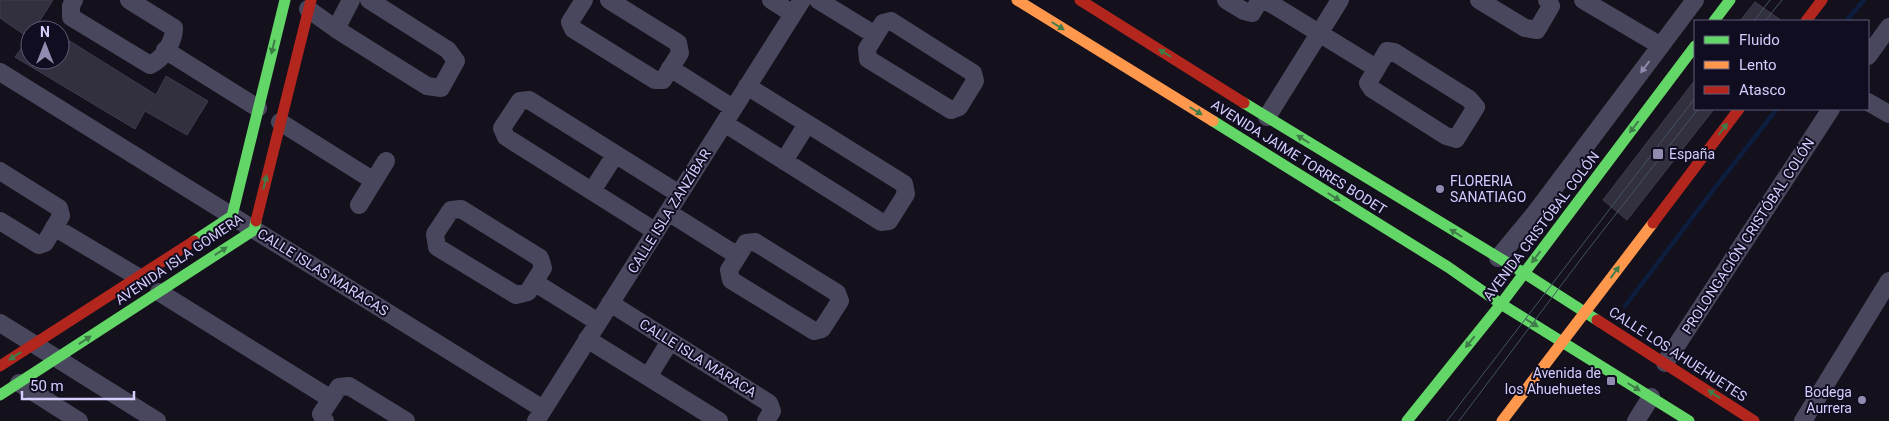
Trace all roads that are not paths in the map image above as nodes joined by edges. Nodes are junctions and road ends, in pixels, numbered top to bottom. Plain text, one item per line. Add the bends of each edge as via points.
1 (74, 0) edge
2 (130, 0) edge
3 (285, 0) edge
4 (351, 0) edge
5 (369, 0) edge
6 (584, 0) edge
7 (609, 0) edge
8 (770, 0) edge
9 (818, 0) edge
10 (1017, 0) edge
11 (1080, 0) edge
12 (1226, 0) edge
13 (1260, 0) edge
14 (1265, 0) edge
15 (1340, 0) edge
16 (1479, 0) edge
17 (1547, 0) edge
18 (1583, 0) edge
19 (1695, 0) edge
20 (1730, 0) edge
21 (1822, 0) edge
22 (310, 4) edge
23 (797, 7) edge
24 (1107, 7) edge
25 (1715, 20) edge
26 (1807, 20) edge
27 (1889, 27) edge
28 (336, 29) junction
29 (1319, 33) junction
30 (875, 35) junction
31 (1661, 46) junction
32 (1694, 47) edge
33 (165, 50) junction
34 (1869, 55) edge
35 (670, 68) junction
36 (1376, 68) junction
37 (0, 72) edge
38 (747, 86) junction
39 (1869, 103) edge
40 (258, 108) junction
41 (733, 108) junction
42 (1738, 110) edge
43 (1830, 110) edge
44 (1889, 114) edge
45 (1267, 116) junction
46 (280, 122) junction
47 (724, 123) junction
48 (807, 124) junction
49 (615, 155) junction
50 (386, 161) dead end
51 (784, 161) junction
52 (0, 171) edge
53 (374, 181) junction
54 (592, 191) junction
55 (679, 194) junction
56 (359, 205) dead end
57 (668, 212) junction
58 (232, 216) junction
59 (0, 221) edge
60 (54, 227) junction
61 (254, 230) junction
62 (656, 231) junction
63 (738, 256) junction
64 (1498, 258) junction
65 (1524, 273) junction
66 (138, 277) junction
67 (1889, 281) edge
68 (534, 282) junction
69 (159, 292) junction
70 (610, 303) junction
71 (1501, 304) junction
72 (1586, 312) junction
73 (598, 322) junction
74 (0, 323) edge
75 (587, 339) junction
76 (670, 341) junction
77 (1563, 342) junction
78 (34, 344) junction
79 (57, 358) junction
80 (1665, 363) junction
81 (0, 366) edge
82 (648, 377) junction
83 (19, 383) junction
84 (0, 395) edge
85 (1651, 397) junction
86 (331, 399) junction
87 (540, 415) edge
88 (154, 420) edge
89 (78, 421) edge
90 (325, 421) edge
91 (406, 421) edge
92 (719, 421) edge
93 (766, 421) edge
94 (1407, 421) edge
95 (1502, 421) edge
96 (1636, 421) edge
97 (1689, 421) edge
98 (1754, 421) edge
99 (1803, 421) edge

1 - 33 street via 71,17 150,66 159,61
2 - 33 street via 174,28 174,36
3 -> 40 street, AVENIDA ISLA GOMERA
4 - 28 street
5 - 28 street via 448,50 456,61 440,88 427,86
6 - 35 street via 570,22 573,29 654,80 663,80
7 - 35 street via 678,43 680,53
8 - 23 street
9 - 30 street
10 -> 71 street, AVENIDA JAIME TORRES BODET via 1448,267
11 - 24 street, AVENIDA JAIME TORRES BODET
12 - 13 street via 1252,13
14 - 29 street
15 - 29 street
16 - 17 street via 1525,28 1537,30 1551,6
18 - 31 street
19 - 31 street
20 - 25 street
21 - 26 street
22 - 28 street
22 - 46 street, AVENIDA ISLA GOMERA
23 - 38 street, CALLE ISLA ZANZÍBAR
45 -> 24 street, AVENIDA JAIME TORRES BODET
27 - 34 street
29 - 36 street
29 - 45 street
30 - 30 street via 883,23 891,21 973,73 975,81 960,107 951,110 868,59 867,49
31 -> 64 street
32 -> 65 street, AVENIDA CRISTÓBAL COLÓN
33 - 40 street
35 - 41 street
36 - 36 street via 1387,51 1394,52 1476,107 1456,139 1446,136 1372,89 1368,83
37 - 58 street, CALLE ISLAS MARACAS
38 - 41 street, CALLE ISLA ZANZÍBAR
38 - 48 street
39 - 44 street
40 - 58 street, AVENIDA ISLA GOMERA
41 - 47 street, CALLE ISLA ZANZÍBAR
72 -> 42 street
43 - 80 street, PROLONGACIÓN CRISTÓBAL COLÓN
64 -> 45 street, AVENIDA JAIME TORRES BODET
46 - 53 street
61 -> 46 street, AVENIDA ISLA GOMERA
47 - 51 street
47 - 55 street, CALLE ISLA ZANZÍBAR
48 - 51 street
48 - 51 street via 904,184 906,194 889,221 881,222
49 - 54 street
49 - 54 street via 529,100 520,101 502,128 506,138
49 - 55 street
50 - 53 street
52 - 60 street via 59,208 62,216
53 - 56 street
54 - 62 street
55 - 57 street, CALLE ISLA ZANZÍBAR
57 - 62 street, CALLE ISLA ZANZÍBAR
57 - 63 street
58 - 61 street, CALLE ISLAS MARACAS
58 - 66 street, AVENIDA ISLA GOMERA
59 - 60 street via 39,245 45,243
60 - 66 street
69 -> 61 street, AVENIDA ISLA GOMERA
61 - 87 street, CALLE ISLAS MARACAS
62 - 70 street, CALLE ISLA ZANZÍBAR
63 - 63 street via 746,243 755,242 837,294 840,301 822,329 814,331 731,280 729,270
64 - 65 street, AVENIDA JAIME TORRES BODET
65 - 71 street, AVENIDA CRISTÓBAL COLÓN
65 - 72 street, AVENIDA JAIME TORRES BODET
66 - 78 street, AVENIDA ISLA GOMERA
67 - 99 street
68 - 68 street via 528,292 516,296 437,247 435,234 451,210 461,208 540,258 543,268
68 - 73 street
79 -> 69 street, AVENIDA ISLA GOMERA
69 - 86 street
70 - 73 street, CALLE ISLA ZANZÍBAR
70 - 76 street, CALLE ISLA MARACA
71 -> 77 street, AVENIDA JAIME TORRES BODET
71 -> 94 street, AVENIDA CRISTÓBAL COLÓN
72 - 77 street
72 - 80 street, CALLE LOS AHUEHUETES
73 - 75 street, CALLE ISLA ZANZÍBAR
74 - 78 street
75 - 82 street
75 - 87 street, CALLE ISLA ZANZÍBAR
76 - 82 street
76 - 93 street, CALLE ISLA MARACA via 769,403 772,411
77 -> 85 street
77 - 95 street
78 - 79 street
78 -> 81 street, AVENIDA ISLA GOMERA
79 - 83 street, AVENIDA ISLA GOMERA
79 - 88 street
98 -> 80 street, CALLE LOS AHUEHUETES
82 - 92 street
83 - 84 street, AVENIDA ISLA GOMERA
83 - 89 street
85 - 96 street
85 - 97 street
86 - 90 street via 321,414
86 - 91 street via 338,387 349,386

